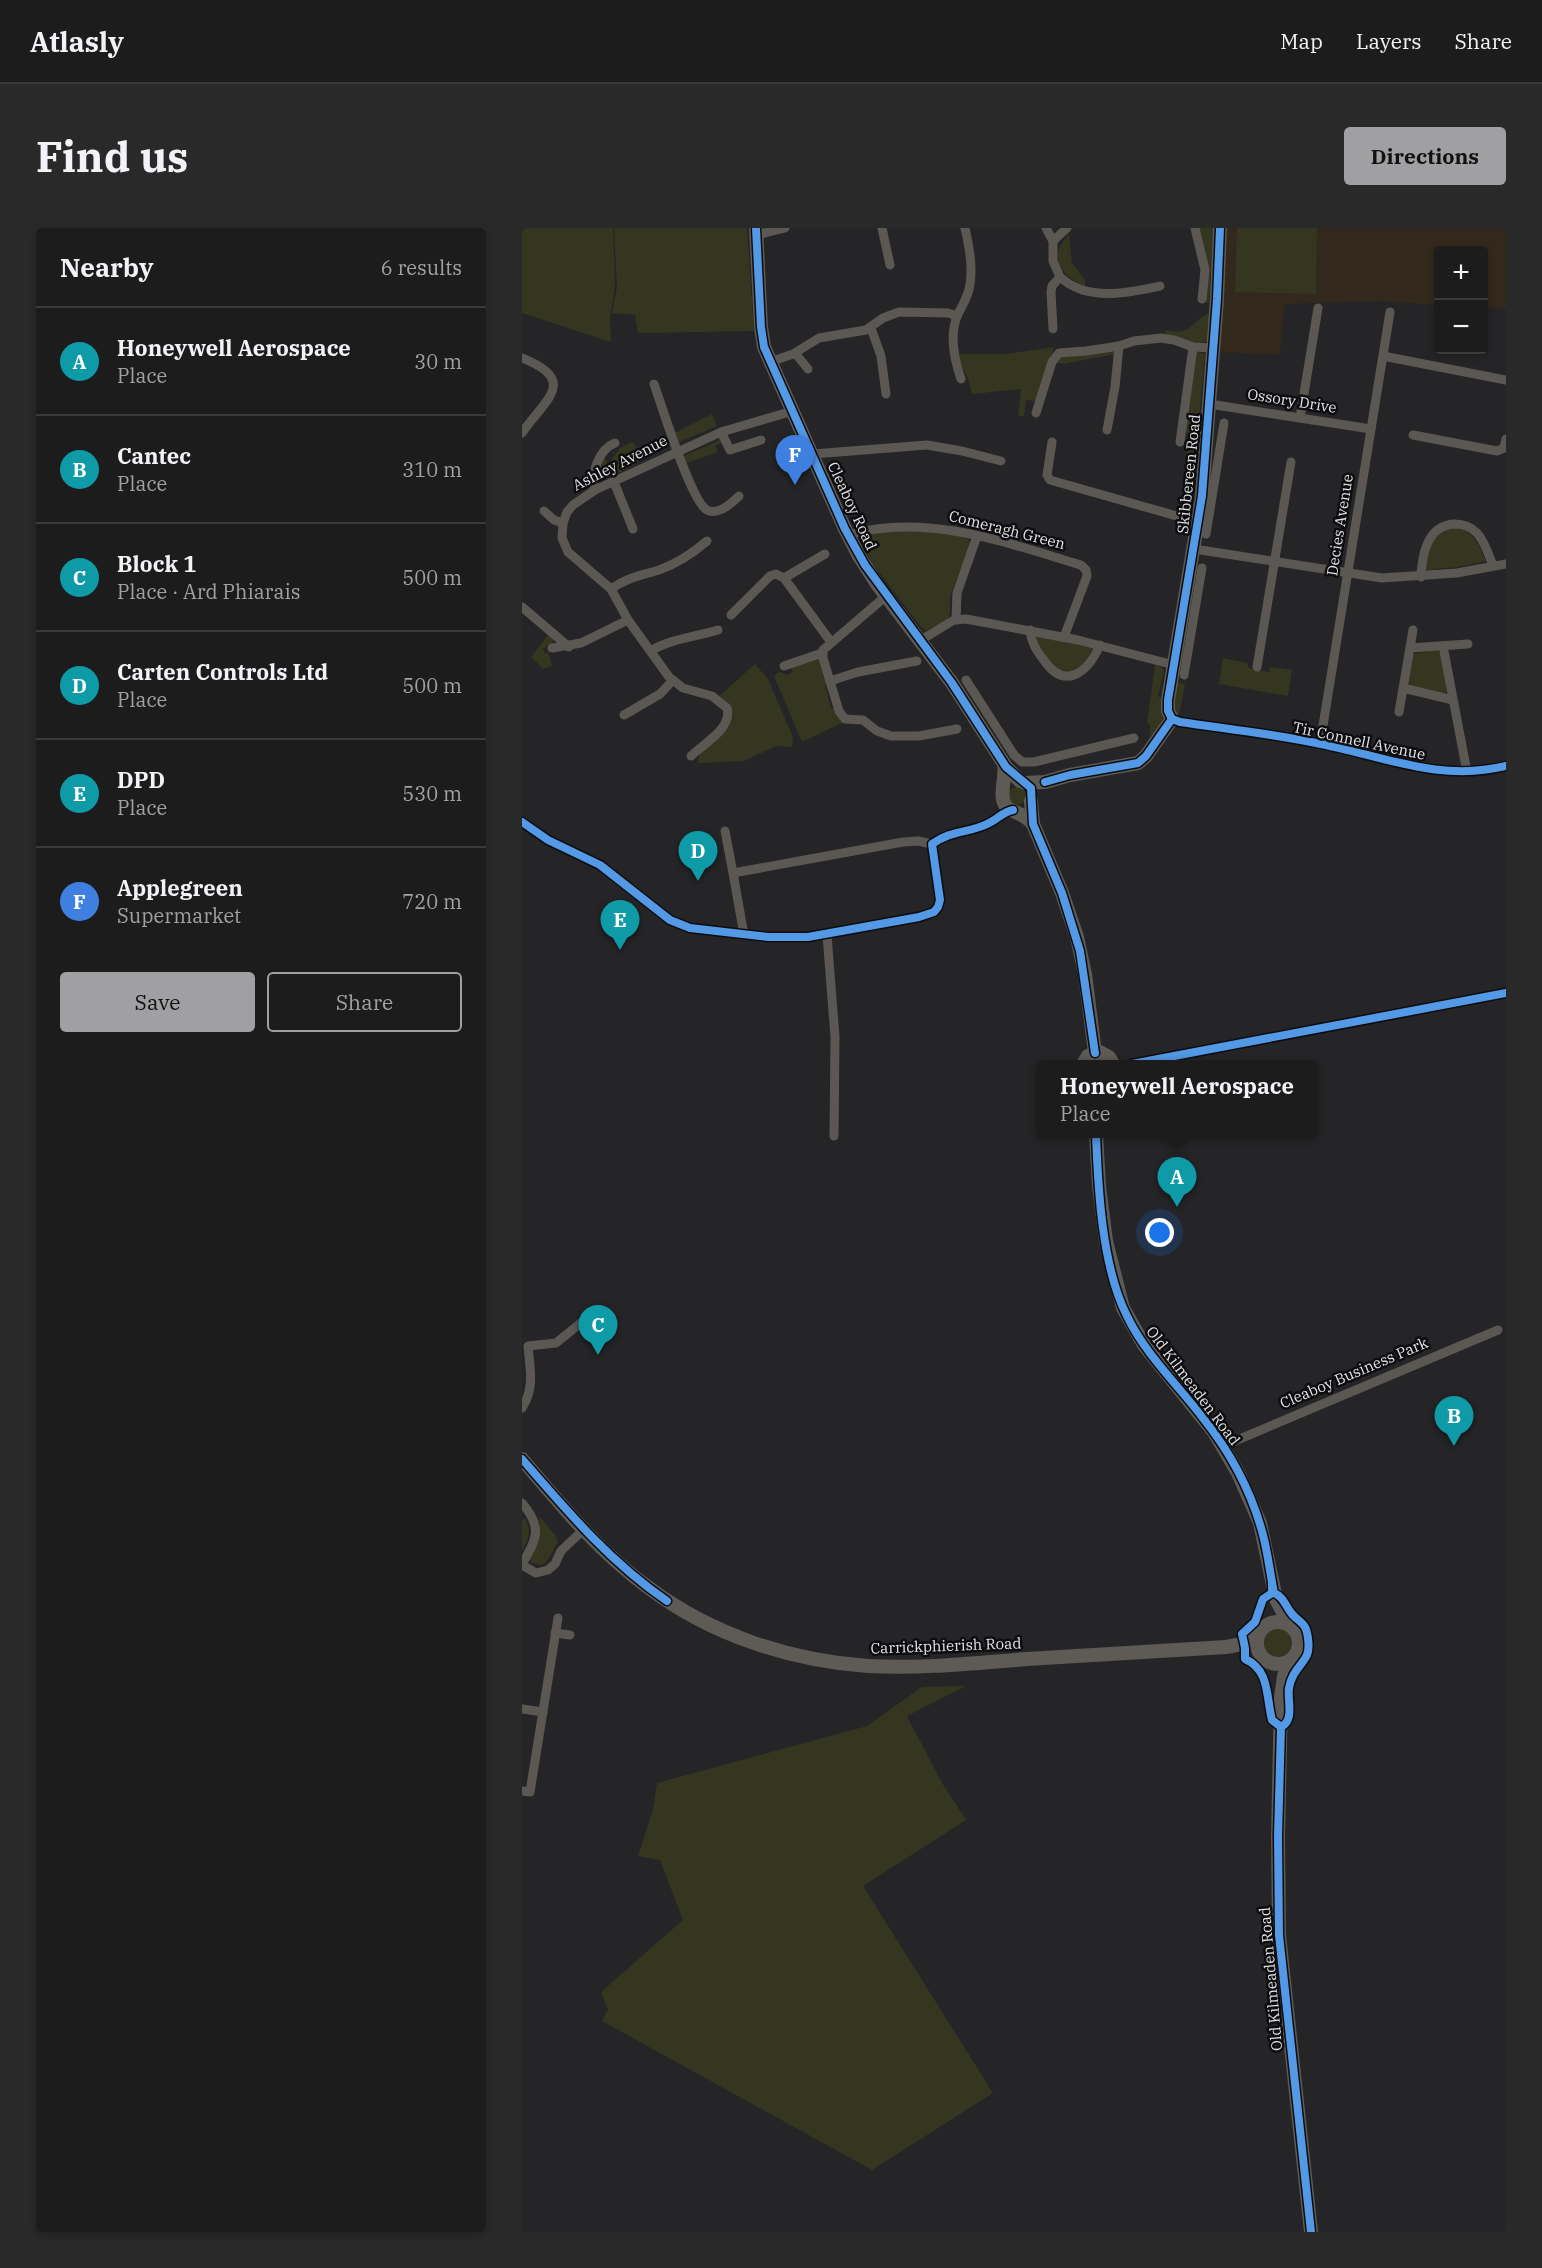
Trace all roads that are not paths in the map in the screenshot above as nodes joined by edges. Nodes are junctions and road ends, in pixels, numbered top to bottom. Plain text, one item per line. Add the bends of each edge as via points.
1 (785, 228) edge
2 (882, 228) edge
3 (965, 228) edge
4 (1046, 228) edge
5 (1067, 228) edge
6 (1195, 228) edge
7 (1220, 228) edge
8 (756, 231) edge
9 (1053, 241) junction
10 (890, 265) dead end
11 (1060, 277) junction
12 (1160, 286) dead end
13 (1202, 299) dead end
14 (1318, 308) dead end
15 (1390, 312) dead end
16 (957, 316) junction
17 (871, 328) junction
18 (1053, 329) dead end
19 (1119, 346) junction
20 (1193, 348) junction
21 (1213, 348) junction
22 (795, 353) junction
23 (1383, 356) junction
24 (522, 358) edge
25 (770, 362) junction
26 (808, 369) dead end
27 (961, 379) dead end
28 (1506, 380) edge
29 (654, 384) dead end
30 (886, 394) dead end
31 (1209, 404) junction
32 (793, 411) junction
33 (1036, 413) dead end
34 (1300, 418) junction
35 (1224, 423) dead end
36 (1371, 429) junction
37 (1107, 430) dead end
38 (721, 432) junction
39 (522, 433) edge
40 (1413, 435) dead end
41 (1506, 439) edge
42 (761, 440) dead end
43 (1052, 442) dead end
44 (1180, 442) dead end
45 (615, 443) dead end
46 (678, 450) junction
47 (813, 454) junction
48 (1001, 461) dead end
49 (1291, 462) dead end
50 (1209, 478) junction
51 (614, 482) junction
52 (595, 490) junction
53 (739, 496) dead end
54 (543, 511) dead end
55 (563, 523) junction
56 (1202, 528) junction
57 (633, 529) dead end
58 (848, 535) junction
59 (977, 536) junction
60 (707, 541) dead end
61 (1194, 549) junction
62 (825, 554) dead end
63 (1274, 562) junction
64 (1506, 564) edge
65 (1492, 566) junction
66 (1202, 568) dead end
67 (1347, 574) junction
68 (1421, 577) junction
69 (784, 578) junction
70 (611, 590) junction
71 (886, 596) junction
72 (522, 607) edge
73 (731, 615) dead end
74 (1188, 617) junction
75 (628, 620) junction
76 (956, 620) junction
77 (718, 630) dead end
78 (1030, 630) junction
79 (1413, 630) dead end
80 (1064, 636) junction
81 (921, 640) junction
82 (831, 642) junction
83 (1468, 644) dead end
84 (1100, 645) junction
85 (569, 646) junction
86 (1443, 646) junction
87 (552, 648) dead end
88 (1410, 648) junction
89 (651, 651) junction
90 (822, 653) junction
91 (918, 661) dead end
92 (784, 666) dead end
93 (1257, 667) dead end
94 (1179, 670) junction
95 (673, 680) junction
96 (966, 680) dead end
97 (830, 681) junction
98 (1403, 688) junction
99 (1453, 700) junction
100 (972, 702) junction
101 (1399, 712) dead end
102 (624, 715) dead end
103 (1172, 719) junction
104 (957, 729) dead end
105 (1134, 738) dead end
106 (1320, 744) junction
107 (691, 756) dead end
108 (1004, 764) junction
109 (1506, 766) edge
110 (1467, 772) junction
111 (1023, 782) junction
112 (1045, 782) junction
113 (1003, 794) junction
114 (1032, 799) junction
115 (1015, 811) junction
116 (994, 820) junction
117 (522, 822) edge
118 (1033, 824) junction
119 (725, 831) dead end
120 (932, 844) junction
121 (733, 873) junction
122 (744, 935) junction
123 (827, 935) junction
124 (1095, 1053) junction
125 (1086, 1060) edge
126 (1111, 1060) edge
127 (834, 1137) dead end
128 (1096, 1138) edge
129 (587, 1318) dead end
130 (1498, 1330) dead end
131 (525, 1346) edge
132 (522, 1408) edge
133 (1223, 1446) junction
134 (522, 1459) edge
135 (522, 1503) edge
136 (584, 1530) junction
137 (522, 1565) edge
138 (1272, 1581) junction
139 (558, 1618) dead end
140 (1289, 1624) junction
141 (1262, 1630) junction
142 (555, 1633) junction
143 (570, 1635) dead end
144 (1226, 1647) junction
145 (1265, 1660) junction
146 (1292, 1660) junction
147 (1281, 1698) junction
148 (522, 1709) edge
149 (543, 1712) junction
150 (526, 1792) edge
151 (1311, 2232) edge

1 - 8 street
2 - 10 street
3 - 16 street via 971,282
4 - 9 street
5 - 9 street
6 - 13 street via 1204,270
7 - 21 street, Skibbereen Road
8 - 25 street, Cleaboy Road via 761,334
9 - 11 street via 1053,261
11 - 12 street via 1073,286 1102,294
11 - 18 street via 1051,292
14 - 34 street
15 - 23 street, Decies Avenue
16 - 17 street via 899,312
16 - 27 street via 954,348
17 - 22 street via 819,338
17 - 30 street via 882,361
19 - 20 street via 1164,338
19 - 33 street via 1057,354
19 - 37 street
20 - 21 street
20 - 44 street
21 - 31 street, Skibbereen Road
22 - 25 street
22 - 26 street
23 - 28 street
23 - 36 street, Decies Avenue
24 - 39 street via 547,370 554,386
25 - 32 street, Cleaboy Road
29 - 46 street
31 - 34 street, Ossory Drive
31 - 50 street, Skibbereen Road
32 - 38 street, Ashley Avenue
32 - 47 street, Cleaboy Road
34 - 36 street, Ossory Drive
35 - 50 street, Skibbereen Road
36 - 67 street, Decies Avenue
38 - 42 street via 730,450
38 - 46 street, Ashley Avenue
40 - 41 street via 1497,451 1503,449
43 - 56 street via 1048,478
45 - 52 street via 602,453 593,477
46 - 51 street, Ashley Avenue
46 - 53 street via 705,509 722,509
47 - 48 street via 927,445
47 - 58 street, Cleaboy Road
49 - 63 street
50 - 56 street, Skibbereen Road
51 - 52 street, Ashley Avenue
51 - 57 street
52 - 55 street, Ashley Avenue via 573,505
54 - 55 street
55 - 70 street via 562,537 568,552
56 - 61 street, Skibbereen Road
58 - 59 street, Comeragh Green via 912,527
58 - 71 street, Cleaboy Road
59 - 76 street via 957,593
59 - 80 street, Comeragh Green via 1086,568 1086,578
60 - 70 street via 667,566 629,578
61 - 63 street
61 - 74 street, Skibbereen Road
62 - 69 street
63 - 67 street
63 - 93 street
64 - 65 street
65 - 68 street
65 - 68 street via 1477,533 1466,526 1452,525 1437,530 1430,538
66 - 74 street, Skibbereen Road
67 - 68 street
67 - 106 street, Decies Avenue
69 - 73 street via 779,574 770,576
69 - 82 street
70 - 75 street
71 - 81 street, Cleaboy Road
71 - 82 street
72 - 85 street
74 - 94 street, Skibbereen Road
75 - 85 street
75 - 89 street
76 - 78 street
76 - 81 street
77 - 89 street via 664,643
78 - 80 street
78 - 84 street via 1034,647 1049,669 1060,675 1083,671
79 - 88 street
80 - 84 street
81 - 100 street, Cleaboy Road
82 - 90 street
83 - 86 street
84 - 94 street
85 - 87 street
86 - 88 street
86 - 99 street
88 - 98 street
89 - 95 street
90 - 92 street
90 - 97 street
91 - 97 street
94 - 103 street, Skibbereen Road via 1168,704
95 - 102 street via 660,694
95 - 107 street via 687,690 712,696 725,705 728,717 718,733
96 - 100 street
97 - 104 street via 841,715 863,720 883,734 919,736
98 - 99 street
98 - 101 street
99 - 110 street
100 - 105 street via 1022,762
100 - 108 street, Cleaboy Road
103 - 106 street, Tir Connell Avenue
103 - 112 street via 1138,763
106 - 110 street, Tir Connell Avenue via 1420,768
108 - 111 street, Cleaboy Road
108 - 113 street
109 - 110 street, Tir Connell Avenue
111 - 112 street
111 - 113 street via 1011,781
111 - 114 street via 1030,788
112 - 114 street
113 - 115 street via 1006,806
113 - 116 street
114 - 115 street via 1025,808
114 - 118 street
115 - 116 street
115 - 118 street
116 - 120 street via 949,834
117 - 122 street via 548,840 600,865 676,923
118 - 124 street via 1077,938
119 - 121 street
120 - 121 street via 908,841
120 - 123 street via 940,900 936,910
121 - 122 street
122 - 123 street
123 - 127 street via 835,1037
124 - 125 street
124 - 126 street via 1105,1054
128 - 133 street, Old Kilmeaden Road via 1106,1241 1123,1308 1144,1345
129 - 131 street via 560,1341
130 - 133 street, Cleaboy Business Park
131 - 132 street via 532,1384
133 - 138 street, Old Kilmeaden Road via 1260,1522
134 - 136 street, Carrickphierish Road
135 - 137 street via 536,1528 535,1542
136 - 137 street via 561,1551 548,1570 536,1573
136 - 144 street, Carrickphierish Road via 633,1576 684,1611 742,1639 829,1662 930,1666
138 - 140 street, Old Kilmeaden Road via 1279,1608
138 - 141 street, Old Kilmeaden Road via 1272,1604
139 - 142 street
140 - 141 street via 1275,1622
140 - 146 street via 1300,1642
141 - 144 street, Carrickphierish Road via 1245,1643
141 - 145 street via 1257,1644
142 - 143 street
142 - 149 street
144 - 145 street, Carrickphierish Road via 1249,1649
145 - 146 street via 1280,1665
145 - 147 street, Old Kilmeaden Road via 1276,1673
146 - 147 street, Old Kilmeaden Road via 1284,1676
147 - 151 street, Old Kilmeaden Road via 1279,1935
148 - 149 street
149 - 150 street

